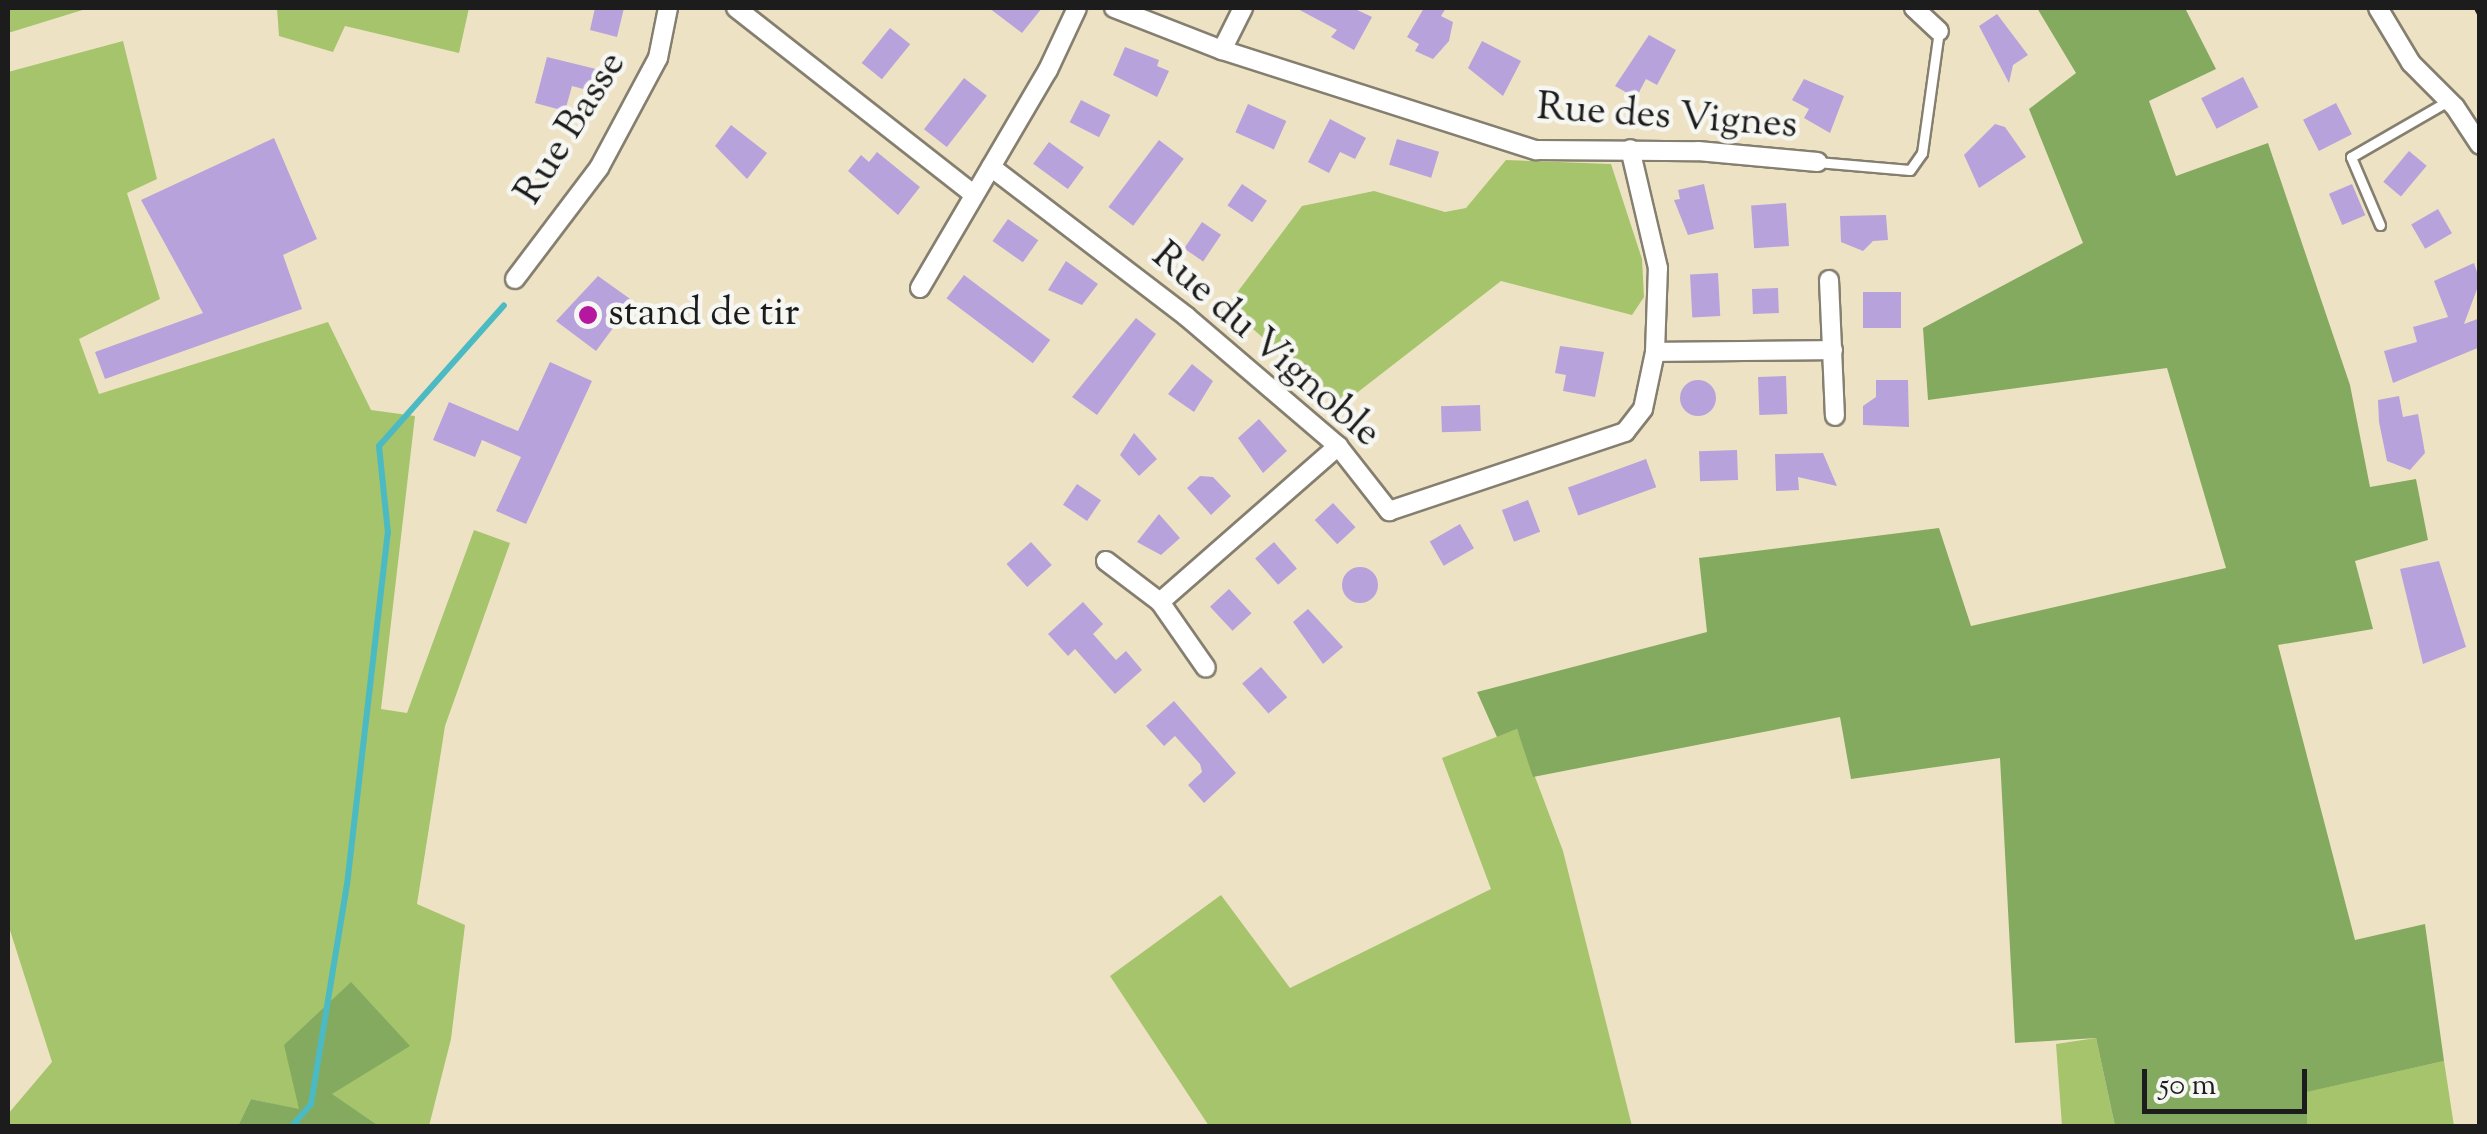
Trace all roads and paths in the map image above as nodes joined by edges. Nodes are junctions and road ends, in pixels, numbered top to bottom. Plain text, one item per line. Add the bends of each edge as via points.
1 (668, 8) edge
2 (736, 8) edge
3 (1077, 8) edge
4 (1114, 8) edge
5 (1243, 8) edge
6 (1914, 8) edge
7 (2378, 8) edge
8 (1940, 31) joint
9 (1222, 50) junction
10 (2448, 101) junction
11 (2480, 145) edge
12 (1630, 149) junction
13 (1817, 162) joint
14 (991, 168) junction
15 (973, 194) junction
16 (2380, 225) dead end
17 (515, 278) dead end
18 (1829, 280) dead end
19 (920, 288) dead end
20 (1832, 350) junction
21 (1655, 352) junction
22 (1835, 416) dead end
23 (1338, 446) junction
24 (1106, 561) dead end
25 (1160, 602) junction
26 (1206, 668) dead end

1 - 17 street, Rue Basse via 658,58 600,168
2 - 15 street
3 - 14 street
4 - 9 street, Rue des Vignes
5 - 9 street
6 - 8 street
7 - 10 street via 2411,63
8 - 13 lane via 1922,153 1910,170
9 - 12 street, Rue des Vignes via 1536,150
10 - 11 street
10 - 16 lane via 2351,157
12 - 13 street, Rue des Vignes
12 - 21 street, Rue du Vignoble via 1658,268
14 - 15 street
14 - 23 street, Rue du Vignoble via 1188,316
15 - 19 street
18 - 20 street
20 - 21 street
20 - 22 street
21 - 23 street, Rue du Vignoble via 1643,409 1625,432 1389,511
23 - 25 street
24 - 25 street
25 - 26 street

